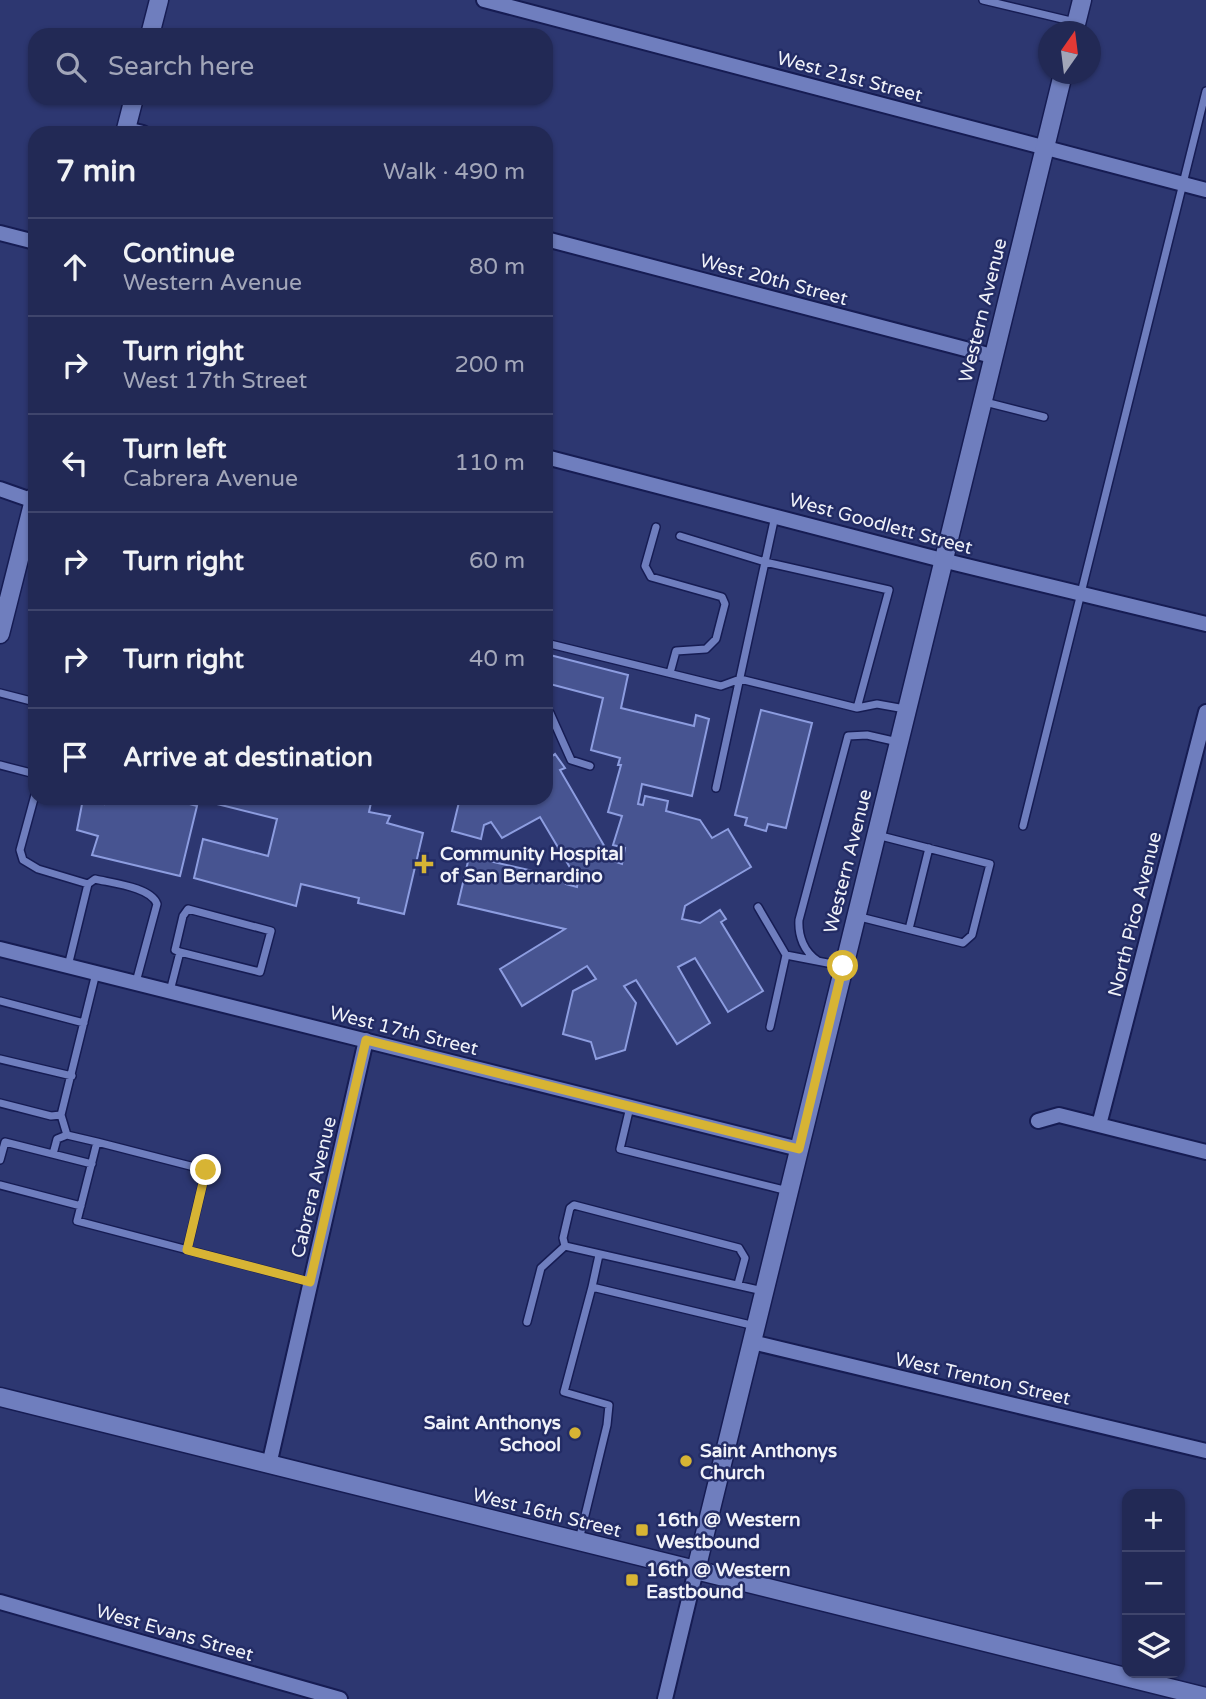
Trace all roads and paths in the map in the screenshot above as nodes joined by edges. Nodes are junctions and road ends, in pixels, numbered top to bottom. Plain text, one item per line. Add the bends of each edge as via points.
1 (159, 0) edge
2 (484, 0) edge
3 (983, 0) edge
4 (1082, 0) edge
5 (1055, 21) edge
6 (1077, 21) edge
7 (152, 28) edge
8 (1060, 84) edge
9 (1206, 91) edge
10 (134, 105) edge
11 (132, 126) edge
12 (1043, 147) junction
13 (1181, 184) junction
14 (1206, 190) edge
15 (0, 233) edge
16 (28, 240) edge
17 (553, 241) edge
18 (992, 356) junction
19 (981, 401) junction
20 (1044, 417) dead end
21 (553, 459) edge
22 (0, 489) edge
23 (28, 498) edge
24 (775, 515) junction
25 (28, 526) edge
26 (656, 527) dead end
27 (680, 536) dead end
28 (942, 560) junction
29 (765, 562) junction
30 (1082, 593) junction
31 (1206, 624) edge
32 (1, 627) edge
33 (553, 645) edge
34 (670, 673) junction
35 (740, 679) junction
36 (0, 693) edge
37 (28, 700) edge
38 (857, 708) junction
39 (906, 709) junction
40 (1206, 712) edge
41 (553, 720) edge
42 (898, 742) junction
43 (0, 765) edge
44 (590, 766) dead end
45 (28, 772) edge
46 (716, 788) dead end
47 (32, 805) edge
48 (1023, 826) dead end
49 (875, 835) junction
50 (929, 848) junction
51 (88, 884) junction
52 (758, 907) dead end
53 (855, 916) junction
54 (909, 929) junction
55 (0, 949) edge
56 (180, 952) junction
57 (786, 955) junction
58 (818, 961) junction
59 (68, 966) junction
60 (843, 966) junction
61 (96, 973) junction
62 (136, 983) junction
63 (169, 991) junction
64 (0, 1001) edge
65 (85, 1023) junction
66 (770, 1027) dead end
67 (366, 1040) junction
68 (0, 1059) edge
69 (72, 1076) junction
70 (0, 1103) edge
71 (630, 1107) junction
72 (61, 1115) junction
73 (1038, 1121) dead end
74 (1099, 1125) junction
75 (67, 1135) junction
76 (97, 1142) junction
77 (799, 1149) junction
78 (1206, 1152) edge
79 (53, 1154) junction
80 (0, 1160) edge
81 (92, 1164) junction
82 (0, 1185) edge
83 (789, 1191) junction
84 (81, 1206) junction
85 (565, 1246) junction
86 (187, 1250) junction
87 (599, 1255) junction
88 (310, 1282) junction
89 (738, 1284) junction
90 (592, 1287) junction
91 (764, 1291) junction
92 (527, 1322) dead end
93 (753, 1334) junction
94 (0, 1397) edge
95 (1206, 1451) edge
96 (269, 1465) junction
97 (579, 1541) junction
98 (696, 1570) junction
99 (0, 1602) edge
100 (1206, 1697) edge
101 (340, 1699) edge
102 (665, 1699) edge

1 - 7 street
2 - 12 street, West 21st Street
3 - 5 lane
4 - 6 street
8 - 12 street, Western Avenue
9 - 13 lane
10 - 11 street
12 - 13 street, West 21st Street
12 - 18 street, Western Avenue
13 - 14 street, West 21st Street
13 - 30 lane
15 - 16 street
17 - 18 street, West 20th Street
18 - 19 street, Western Avenue
19 - 20 lane
19 - 28 street, Western Avenue
21 - 24 street, West Goodlett Street
22 - 23 street
24 - 28 street, West Goodlett Street
24 - 29 lane
25 - 32 street
26 - 34 lane via 645,566 652,577 722,597 725,604 716,639 706,649 676,651
27 - 29 lane
28 - 30 street, West Goodlett Street
28 - 39 street, Western Avenue
29 - 35 lane
29 - 38 lane via 889,590
30 - 31 street, West Goodlett Street
30 - 48 lane
33 - 34 lane
34 - 35 lane via 721,686
35 - 38 lane
35 - 46 lane
36 - 37 lane
38 - 39 lane via 877,704
39 - 42 street, Western Avenue
40 - 74 street, North Pico Avenue
41 - 44 lane via 571,760
42 - 49 street, Western Avenue
42 - 58 lane via 848,736 799,920 801,939
43 - 45 lane
47 - 51 lane via 20,850 23,860
49 - 50 lane
49 - 53 street, Western Avenue
50 - 54 lane
50 - 54 lane via 990,864 972,935 963,943
51 - 59 lane
51 - 62 lane via 94,879 156,899
52 - 57 lane
53 - 54 lane
53 - 60 street, Western Avenue
55 - 59 street, West 17th Street
56 - 56 lane via 260,972 271,931 188,909 175,950
56 - 63 lane
57 - 58 lane
57 - 66 lane
58 - 60 lane
59 - 61 street, West 17th Street
60 - 77 street, Western Avenue
61 - 62 street, West 17th Street
61 - 65 lane
62 - 63 street, West 17th Street
63 - 67 street, West 17th Street
64 - 65 lane
65 - 69 lane
67 - 71 street, West 17th Street
67 - 88 street, Cabrera Avenue
68 - 69 lane
69 - 72 lane
70 - 72 lane
71 - 77 street, West 17th Street
71 - 83 lane via 620,1149
72 - 75 lane
73 - 74 street via 1059,1115
74 - 78 street
75 - 76 lane
75 - 79 lane via 57,1139
76 - 81 lane
76 - 86 lane via 206,1170
77 - 83 street, Western Avenue
79 - 80 lane via 5,1142
79 - 81 lane
81 - 84 lane
82 - 84 lane
83 - 91 street, Western Avenue
84 - 86 lane via 77,1221
85 - 87 lane
85 - 89 lane via 570,1208 580,1206 739,1248 745,1258
85 - 92 lane via 541,1268
86 - 88 lane
87 - 89 lane
87 - 90 lane
88 - 96 street, Cabrera Avenue
89 - 91 lane
90 - 93 lane
90 - 97 lane via 564,1392 609,1405
91 - 93 street, Western Avenue
93 - 95 street, West Trenton Street
93 - 98 street, Western Avenue
94 - 96 street, West 16th Street
96 - 97 street, West 16th Street
97 - 98 street, West 16th Street
98 - 100 street, West 16th Street
98 - 102 street, Western Avenue
99 - 101 street, West Evans Street

